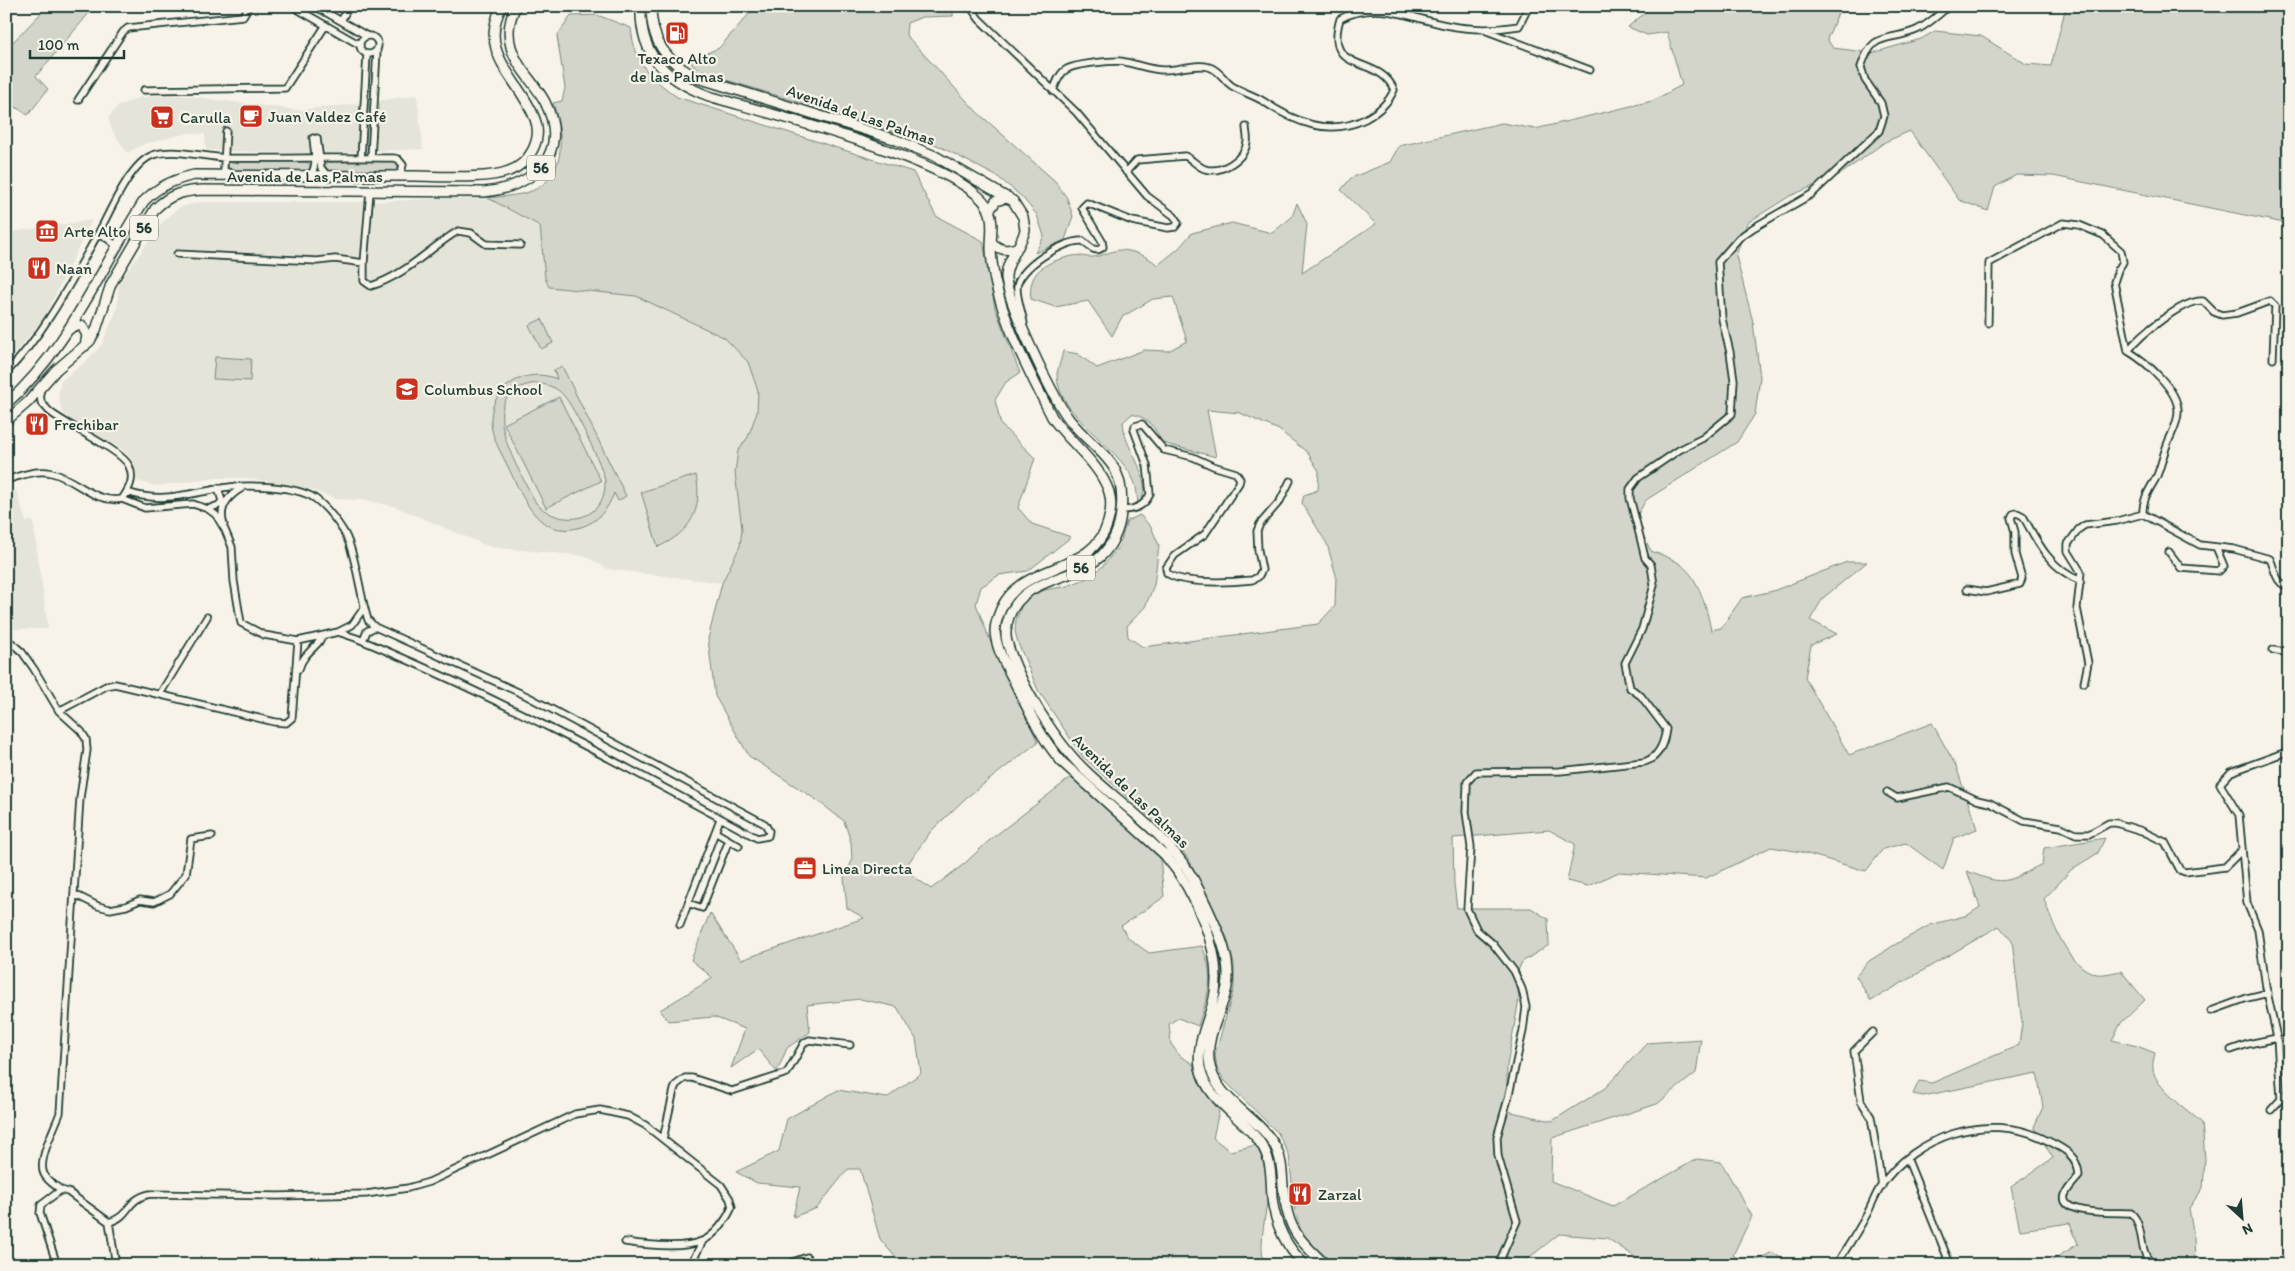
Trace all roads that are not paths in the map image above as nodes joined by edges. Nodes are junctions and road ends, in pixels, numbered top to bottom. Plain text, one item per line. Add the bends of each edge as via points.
1 (249, 6) edge
2 (292, 6) edge
3 (315, 6) edge
4 (349, 6) edge
5 (502, 6) edge
6 (516, 6) edge
7 (641, 6) edge
8 (651, 6) edge
9 (970, 6) edge
10 (1529, 6) edge
11 (1949, 6) edge
12 (341, 21) junction
13 (326, 25) junction
14 (1483, 29) junction
15 (367, 36) junction
16 (360, 45) junction
17 (376, 51) junction
18 (367, 54) junction
19 (1590, 70) dead end
20 (144, 90) dead end
21 (1053, 91) junction
22 (78, 100) dead end
23 (1246, 127) dead end
24 (226, 132) dead end
25 (315, 138) dead end
26 (224, 158) junction
27 (317, 158) junction
28 (361, 158) junction
29 (371, 158) junction
30 (1126, 172) junction
31 (235, 176) junction
32 (329, 176) junction
33 (308, 177) junction
34 (386, 177) junction
35 (370, 191) junction
36 (1008, 197) junction
37 (989, 211) junction
38 (99, 232) junction
39 (991, 242) junction
40 (520, 245) dead end
41 (118, 247) junction
42 (1018, 248) junction
43 (177, 254) dead end
44 (364, 264) junction
45 (1988, 322) dead end
46 (68, 330) junction
47 (1026, 335) junction
48 (85, 346) junction
49 (2128, 350) junction
50 (2273, 359) dead end
51 (6, 372) edge
52 (40, 390) junction
53 (6, 404) edge
54 (6, 421) edge
55 (6, 480) edge
56 (1290, 482) dead end
57 (243, 487) junction
58 (218, 488) junction
59 (127, 492) junction
60 (122, 499) junction
61 (208, 509) junction
62 (1122, 510) junction
63 (2142, 514) junction
64 (225, 530) junction
65 (2216, 547) junction
66 (2169, 552) dead end
67 (2081, 581) junction
68 (2289, 586) edge
69 (1967, 589) dead end
70 (364, 608) junction
71 (207, 617) dead end
72 (375, 627) junction
73 (338, 632) junction
74 (322, 636) junction
75 (6, 638) edge
76 (298, 641) junction
77 (363, 641) junction
78 (2273, 650) dead end
79 (2289, 653) edge
80 (296, 678) junction
81 (2084, 683) dead end
82 (160, 694) junction
83 (59, 712) junction
84 (2289, 751) edge
85 (1887, 792) dead end
86 (720, 819) junction
87 (715, 832) junction
88 (212, 836) dead end
89 (729, 840) junction
90 (739, 846) dead end
91 (2241, 851) junction
92 (74, 894) junction
93 (688, 903) junction
94 (680, 925) dead end
95 (2268, 993) junction
96 (2211, 1011) dead end
97 (1873, 1032) dead end
98 (2277, 1038) junction
99 (850, 1045) dead end
100 (2231, 1050) dead end
101 (2271, 1110) dead end
102 (663, 1139) junction
103 (1907, 1158) junction
104 (1882, 1186) junction
105 (61, 1190) junction
106 (109, 1222) junction
107 (703, 1241) junction
108 (625, 1242) dead end
109 (807, 1257) dead end
110 (57, 1265) edge
111 (116, 1265) edge
112 (693, 1265) edge
113 (784, 1265) edge
114 (1305, 1265) edge
115 (1326, 1265) edge
116 (1498, 1265) edge
117 (1836, 1265) edge
118 (1952, 1265) edge
119 (2154, 1265) edge

1 - 22 street via 243,16 128,28
2 - 13 street
3 - 12 street
4 - 12 street
5 - 34 main road, Avenida de Las Palmas / 56 via 495,24 495,44 503,68 536,121 537,138 530,155 522,164 499,174
6 - 35 main road, Avenida de Las Palmas / 56 via 508,28 515,58 541,95 553,123 551,149 543,166 523,182 499,191
7 - 37 main road, Avenida de Las Palmas / 56 via 641,23 648,48 663,70 682,84 709,96 912,159 975,191
8 - 36 main road, Avenida de Las Palmas / 56 via 652,27 660,46 671,61 698,78 917,147
9 - 21 street via 979,19
10 - 14 street via 1519,26
11 - 116 street via 1916,31 1876,40 1871,45 1861,67 1865,80 1882,103 1884,116 1879,131 1812,194 1753,228 1718,262 1722,319 1734,380 1732,414 1703,438 1638,478 1630,489 1654,585 1642,629 1625,663 1630,688 1641,696 1666,729 1660,749 1652,760 1644,762 1560,771 1476,772 1467,782 1466,812 1471,847 1467,909 1477,930 1514,971 1526,1007 1508,1099 1497,1136 1498,1156 1517,1221
12 - 15 street
13 - 16 street
13 - 20 street via 285,88
14 - 19 street
14 - 21 street via 1444,25 1384,7 1358,7 1348,12 1338,24 1338,48 1352,61 1384,77 1394,90 1381,110 1345,126 1318,127 1290,118 1230,85 1210,67 1165,70 1119,61 1074,66 1059,77
15 - 16 street
15 - 17 street via 377,40 379,46
16 - 18 street
17 - 18 street
17 - 29 street
18 - 28 street
21 - 30 street via 1076,112
23 - 30 street via 1248,143 1240,156 1225,168 1202,168 1185,156 1137,160
24 - 26 street
25 - 27 street
26 - 27 street
26 - 31 street via 224,170
26 - 38 street via 175,153 153,155 131,176
27 - 28 street
27 - 32 street via 323,172
27 - 33 street via 314,171
28 - 29 street
29 - 34 street via 394,158 401,162 401,172
30 - 47 street via 1147,196 1174,216 1177,225 1168,228 1132,221 1087,203 1082,208 1103,247 1096,250 1083,241 1073,241 1034,262 1024,272 1017,288
31 - 33 main road, Avenida de Las Palmas / 56
31 - 41 main road, Avenida de Las Palmas / 56 via 194,175 162,185 144,201
32 - 33 main road, Avenida de Las Palmas / 56
32 - 34 main road, Avenida de Las Palmas / 56
35 - 44 street
35 - 48 main road, Avenida de Las Palmas / 56 via 197,190 176,193 155,209 111,284 96,330
36 - 37 main road via 996,201
36 - 42 main road, Avenida de Las Palmas / 56 via 1020,210 1025,223
37 - 39 main road, Avenida de Las Palmas / 56
38 - 41 street
38 - 51 street via 55,309
39 - 42 main road via 1000,249
39 - 114 main road, Avenida de Las Palmas / 56 via 998,292 1026,363 1052,417 1098,471 1111,501 1107,526 1089,552 1032,577 1007,598 998,616 997,641 1006,666 1049,747 1165,855 1193,898 1217,967 1214,999 1200,1048 1200,1069 1208,1087 1262,1145 1270,1166 1278,1226
40 - 44 street via 486,244 471,233 458,230 407,270 371,286 364,281
41 - 46 main road, Avenida de Las Palmas / 56
42 - 47 main road, Avenida de Las Palmas / 56 via 1008,264 1006,281
43 - 44 street via 317,262 335,259
45 - 49 street via 1989,264 2063,223 2079,225 2103,235 2122,251 2123,262 2114,282
46 - 48 main road via 75,325 82,326 87,335
46 - 53 main road, Avenida de Las Palmas / 56 via 29,382
47 - 62 main road, Avenida de Las Palmas / 56 via 1064,412 1105,454 1117,472 1123,497
48 - 52 main road, Avenida de Las Palmas / 56 via 56,370
49 - 50 street via 2165,318 2195,302 2203,301 2218,314 2228,316 2270,301 2275,306
49 - 63 street via 2142,359 2170,388 2179,411 2159,469 2144,499
52 - 54 main road, Avenida de Las Palmas / 56
52 - 59 street via 42,402 49,411 123,458 131,473 131,486
55 - 60 street via 32,473 52,473 98,497
56 - 62 street via 1257,531 1262,570 1252,580 1204,581 1167,573 1166,568 1175,555 1207,531 1240,479 1236,473 1164,450 1142,424 1135,426 1134,430 1147,465 1150,494 1142,505
57 - 58 street
57 - 64 street via 225,502 222,520
57 - 70 street via 294,491 311,496 326,508 348,540
58 - 59 street via 160,499
58 - 61 street via 222,501
59 - 60 street
60 - 61 street via 145,508 193,504
61 - 64 street
62 - 115 main road, Avenida de Las Palmas / 56 via 1111,544 1100,556 1085,566 1042,583 1019,598 1007,622 1006,637 1020,674 1064,750 1170,846 1199,889 1223,946 1228,968 1227,988 1208,1048 1210,1068 1225,1094 1276,1148 1292,1229 1302,1244
63 - 65 street via 2192,542
63 - 67 street via 2085,525 2079,529 2068,548 2080,568
64 - 76 street via 232,547 241,623 264,634
65 - 66 street via 2224,566 2219,571 2181,568
65 - 68 street via 2253,552 2270,559 2278,581
67 - 69 street via 2054,564 2023,516 2017,513 2010,518 2022,578 2020,584 1986,592
67 - 81 street via 2077,608 2088,663
70 - 72 street via 368,620
70 - 73 street via 352,625
71 - 82 street
72 - 77 street via 367,631
72 - 86 street via 528,696 765,824 769,833 765,838 757,838
73 - 74 street
73 - 77 street
74 - 76 street
74 - 80 street via 302,659
75 - 83 street via 22,652
76 - 80 street
77 - 86 street via 505,704
78 - 79 street
80 - 82 street via 292,718 286,723
82 - 83 street via 111,684
83 - 92 street via 81,731 87,750 80,798
84 - 91 street via 2241,767 2220,784 2239,815
85 - 91 street via 1896,798 1949,788 1990,803 2024,821 2061,827 2076,834 2089,834 2109,823 2116,823 2165,842 2180,870 2185,872 2225,867
86 - 87 street
87 - 89 street
87 - 93 street
88 - 92 street via 191,840 186,874 170,894 154,902 140,900 110,909
89 - 90 street
89 - 93 street via 702,908
91 - 95 street via 2247,903 2258,930
92 - 105 street via 60,1113 43,1157 43,1173
93 - 94 street
95 - 96 street
95 - 98 street
97 - 104 street via 1854,1051 1861,1101 1871,1117
98 - 100 street
98 - 101 street via 2281,1099
99 - 102 street via 809,1040 787,1073 732,1091 685,1078 674,1090
102 - 106 street via 645,1124 628,1116 600,1110 585,1111 430,1182 408,1188 366,1194 150,1194 140,1196 118,1220
102 - 107 street via 720,1185 730,1199 729,1215
103 - 104 street
103 - 118 street
103 - 119 street via 1939,1139 1969,1130 2008,1127 2028,1132 2067,1151 2076,1162 2079,1176 2066,1193 2066,1204 2075,1210 2131,1213 2141,1228 2144,1251
104 - 117 street
105 - 106 street
105 - 110 street via 41,1205 40,1212
106 - 111 street
107 - 108 street via 667,1246
107 - 112 street
109 - 113 street

